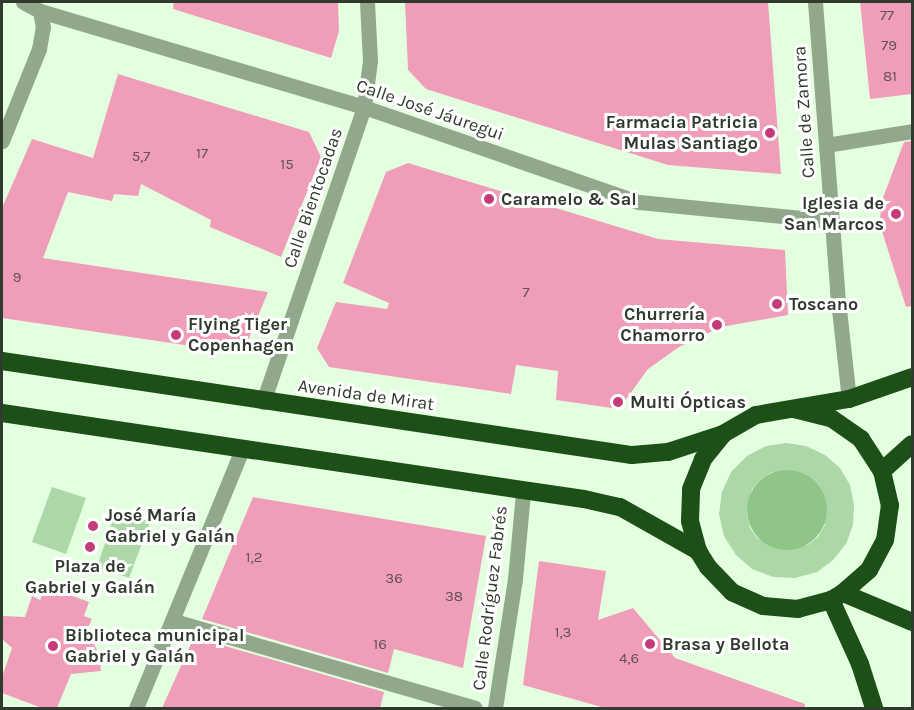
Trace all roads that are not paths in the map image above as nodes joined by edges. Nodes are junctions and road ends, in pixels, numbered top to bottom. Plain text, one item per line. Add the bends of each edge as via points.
1 (23, 2) edge
2 (367, 2) edge
3 (814, 2) edge
4 (40, 11) junction
5 (364, 107) junction
6 (912, 131) edge
7 (2, 141) edge
8 (826, 145) junction
9 (832, 221) junction
10 (2, 361) edge
11 (912, 377) edge
12 (849, 399) junction
13 (264, 402) junction
14 (794, 409) junction
15 (2, 412) edge
16 (723, 434) junction
17 (912, 444) edge
18 (242, 449) junction
19 (882, 471) junction
20 (523, 492) junction
21 (698, 551) junction
22 (837, 597) junction
23 (174, 621) junction
24 (912, 622) edge
25 (136, 708) edge
26 (475, 708) edge
27 (495, 708) edge
28 (873, 708) edge

1 - 4 street, Calle José Jáuregui
2 - 5 street, Calle Bientocadas via 370,61
3 - 8 street, Calle de Zamora
4 - 5 street, Calle José Jáuregui
4 - 7 street via 43,27 39,49
5 - 9 street, Calle José Jáuregui via 639,202
5 - 13 street, Calle Bientocadas
6 - 8 street
8 - 9 street, Calle de Zamora
9 - 12 street, Calle de Zamora
10 - 13 highway, Avenida de Mirat
11 - 12 highway
12 - 14 highway
13 - 16 highway, Avenida de Mirat via 632,455 668,452
14 - 16 highway via 756,415
14 - 19 highway via 831,418 861,439
15 - 18 highway
16 - 21 highway via 703,459 691,489 690,521
17 - 19 highway
18 - 20 highway
18 - 23 street
19 - 22 highway via 890,505 885,540 869,570
20 - 21 highway via 620,507
20 - 27 street, Calle Rodríguez Fabrés via 515,579
21 - 22 highway via 732,592 763,606 798,609
22 - 24 highway
22 - 28 highway
23 - 25 street
23 - 26 street

